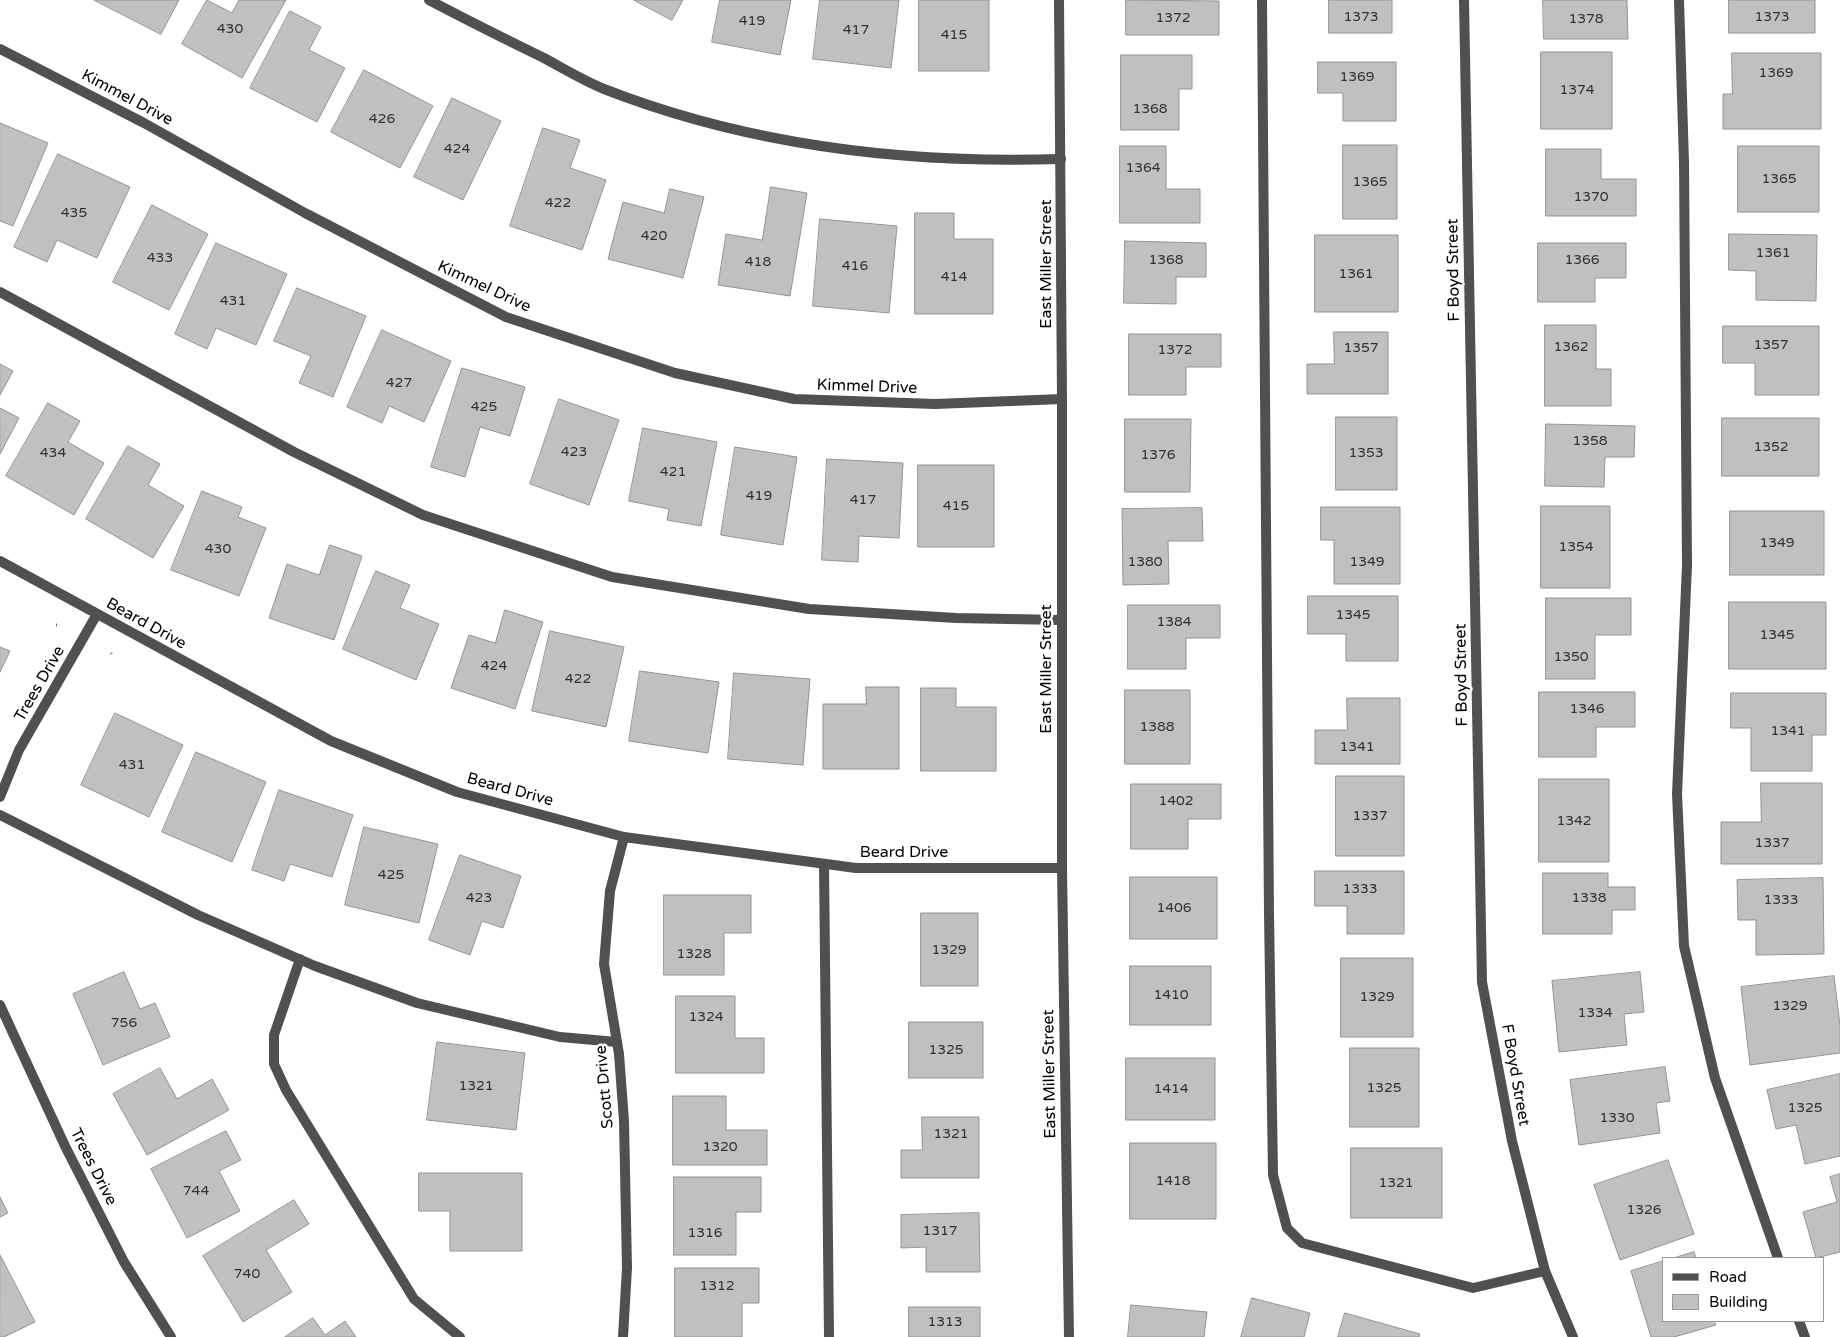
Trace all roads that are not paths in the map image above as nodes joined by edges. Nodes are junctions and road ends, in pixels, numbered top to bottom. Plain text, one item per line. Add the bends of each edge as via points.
1 (429, 0) edge
2 (1059, 0) edge
3 (1262, 0) edge
4 (1464, 0) edge
5 (1679, 0) edge
6 (0, 49) edge
7 (1061, 159) junction
8 (0, 292) edge
9 (1062, 399) junction
10 (0, 561) edge
11 (97, 614) junction
12 (1062, 620) junction
13 (0, 797) edge
14 (0, 815) edge
15 (624, 837) junction
16 (824, 864) junction
17 (1062, 868) junction
18 (300, 959) junction
19 (0, 1005) edge
20 (617, 1042) junction
21 (1778, 1257) edge
22 (1545, 1270) junction
23 (1799, 1322) edge
24 (171, 1337) edge
25 (460, 1337) edge
26 (623, 1337) edge
27 (829, 1337) edge
28 (1069, 1337) edge
29 (1573, 1337) edge
30 (1805, 1337) edge

1 - 7 street via 603,89 697,120 804,145 908,157 1009,161
2 - 7 street, East Miller Street
3 - 22 street via 1273,1175 1287,1228 1302,1242 1474,1288
4 - 22 street, F Boyd Street via 1482,982 1512,1142
5 - 21 street via 1684,162 1687,565 1677,794 1684,946 1715,1078
6 - 9 street, Kimmel Drive via 506,317 675,373 794,399 935,404
7 - 9 street, East Miller Street
8 - 12 street via 294,452 423,515 612,577 809,609 956,618
9 - 12 street, East Miller Street
10 - 11 street, Beard Drive
11 - 13 street, Trees Drive via 19,750
11 - 15 street, Beard Drive via 331,741 458,792
12 - 17 street, East Miller Street
14 - 18 street via 198,915
15 - 16 street, Beard Drive
15 - 20 street, Scott Drive via 610,890 604,964
16 - 17 street, Beard Drive via 856,868
16 - 27 street
17 - 28 street, East Miller Street
18 - 20 street via 417,1003 560,1037
18 - 25 street via 274,1035 274,1064 414,1299
19 - 24 street, Trees Drive via 65,1146 116,1245
20 - 26 street, Scott Drive via 624,1121 627,1268
22 - 29 street, F Boyd Street
23 - 30 street

